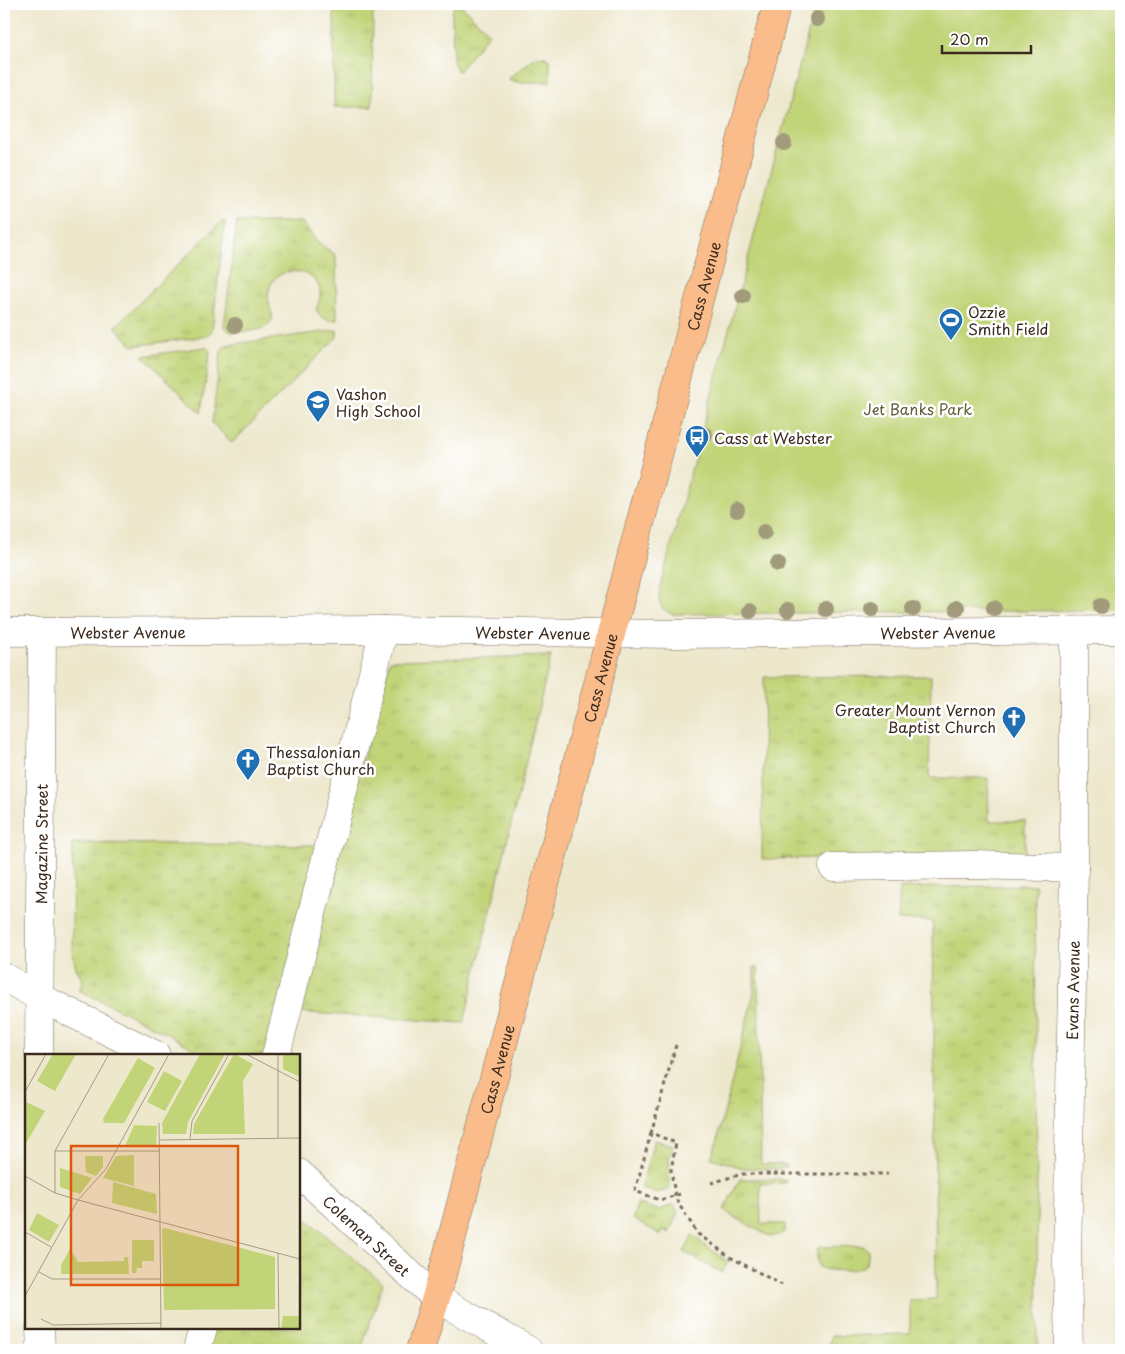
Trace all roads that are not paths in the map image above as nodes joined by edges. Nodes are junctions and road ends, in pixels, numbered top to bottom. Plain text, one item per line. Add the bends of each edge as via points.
1 (777, 4) edge
2 (384, 630) junction
3 (1121, 630) edge
4 (1074, 631) junction
5 (4, 632) edge
6 (42, 632) junction
7 (610, 634) junction
8 (833, 867) dead end
9 (1074, 868) junction
10 (4, 977) edge
11 (39, 997) junction
12 (39, 1054) edge
13 (154, 1054) edge
14 (276, 1054) edge
15 (300, 1174) edge
16 (436, 1298) junction
17 (40, 1329) edge
18 (203, 1329) edge
19 (40, 1350) edge
20 (197, 1350) edge
21 (420, 1350) edge
22 (528, 1350) edge
23 (1068, 1350) edge

1 - 7 main road, Cass Avenue
2 - 6 street, Webster Avenue
2 - 7 street, Webster Avenue
2 - 14 street
3 - 4 street, Webster Avenue
4 - 7 street, Webster Avenue
4 - 9 street, Evans Avenue
5 - 6 street, Webster Avenue
6 - 11 street, Magazine Street
7 - 16 main road, Cass Avenue
8 - 9 street via 975,865
9 - 23 street, Evans Avenue
10 - 11 street
11 - 12 street, Magazine Street
11 - 13 street
15 - 16 street, Coleman Street
16 - 21 main road, Cass Avenue
16 - 22 street, Coleman Street
17 - 19 street
18 - 20 street

